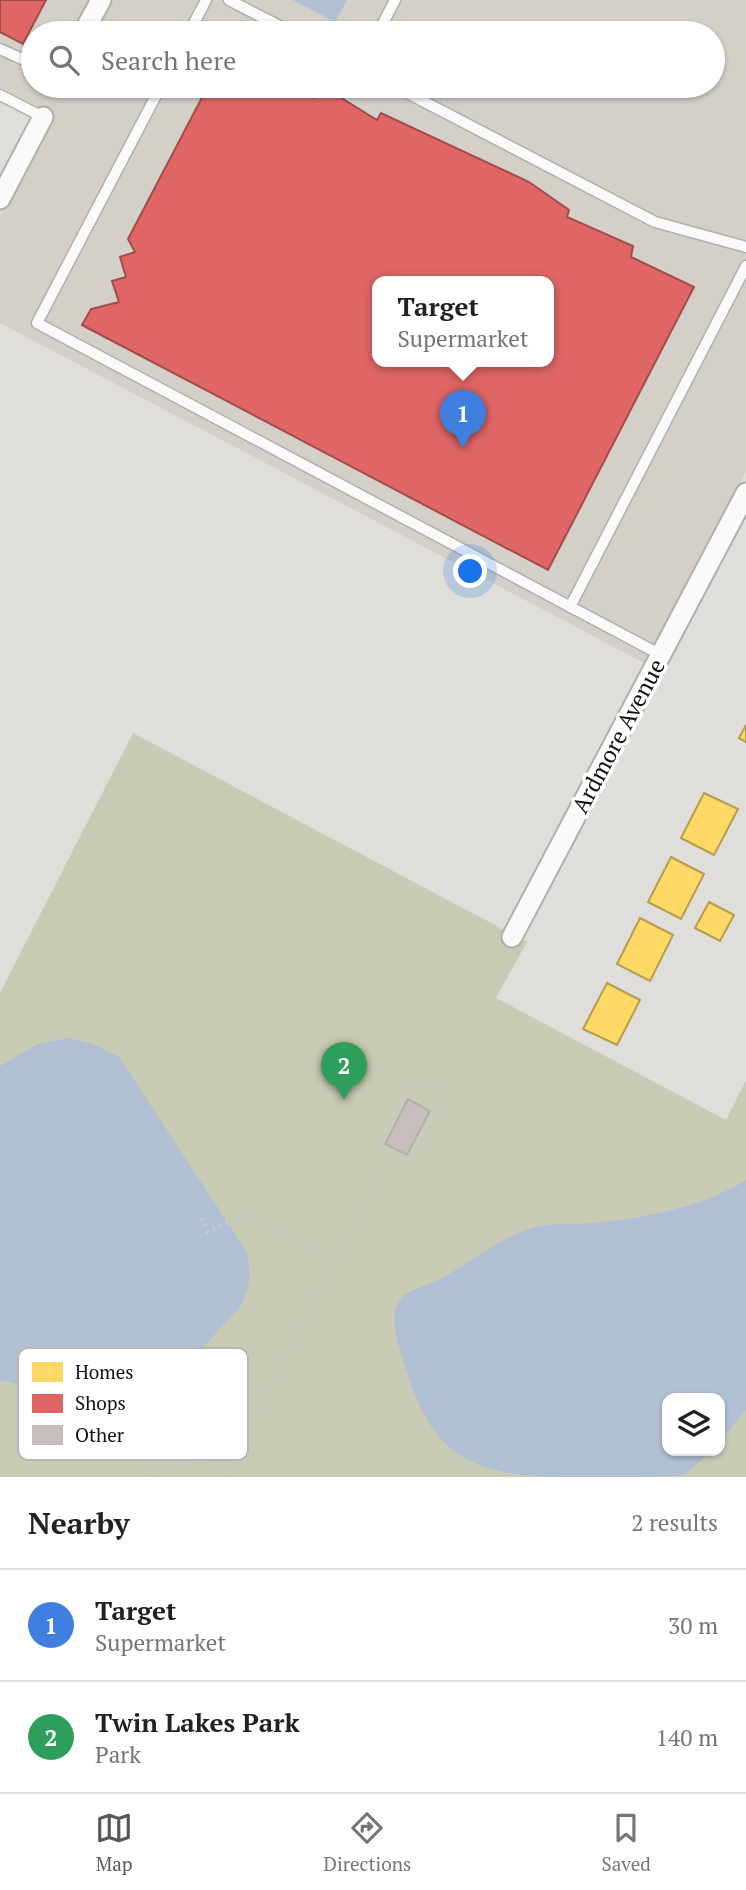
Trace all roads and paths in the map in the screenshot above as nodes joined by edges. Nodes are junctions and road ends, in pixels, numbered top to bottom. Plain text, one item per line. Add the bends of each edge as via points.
1 (101, 0) edge
2 (206, 0) edge
3 (229, 0) edge
4 (395, 0) edge
5 (90, 21) edge
6 (195, 21) edge
7 (270, 21) edge
8 (384, 21) edge
9 (0, 49) edge
10 (21, 59) edge
11 (0, 95) edge
12 (155, 98) edge
13 (417, 98) edge
14 (43, 117) joint
15 (0, 199) edge
16 (746, 247) edge
17 (746, 265) edge
18 (746, 493) edge
19 (570, 607) junction
20 (661, 655) junction
21 (512, 937) dead end
22 (435, 1082) dead end
23 (447, 1088) dead end
24 (394, 1152) junction
25 (202, 1218) dead end
26 (337, 1261) junction
27 (248, 1430) edge
28 (232, 1460) edge
29 (227, 1470) junction
30 (148, 1477) edge
31 (232, 1477) edge

1 - 5 street
2 - 6 lane
3 - 7 lane
4 - 8 lane
9 - 10 lane
11 - 14 lane
12 - 19 lane via 37,323
13 - 16 lane via 655,222
14 - 15 street
17 - 19 lane
18 - 20 street, Ardmore Avenue
19 - 20 lane
20 - 21 street, Ardmore Avenue
22 - 24 path via 408,1087 379,1144
23 - 24 path via 410,1161
24 - 26 path
25 - 26 path via 208,1232 247,1214
26 - 27 path
28 - 29 path
29 - 30 path via 212,1463 179,1461
29 - 31 path

